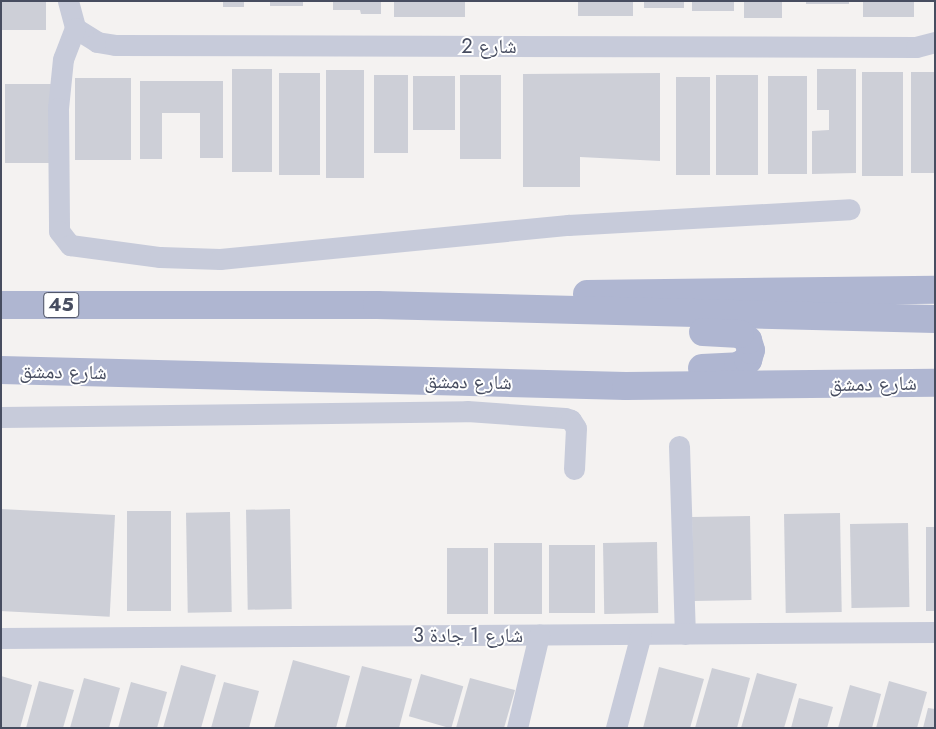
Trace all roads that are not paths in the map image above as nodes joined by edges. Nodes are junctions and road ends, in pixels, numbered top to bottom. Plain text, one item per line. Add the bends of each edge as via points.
1 (68, 1) edge
2 (75, 28) junction
3 (935, 42) edge
4 (850, 209) dead end
5 (935, 290) edge
6 (1, 293) edge
7 (1, 305) edge
8 (120, 305) junction
9 (528, 309) junction
10 (935, 319) edge
11 (1, 321) edge
12 (1, 370) edge
13 (931, 384) edge
14 (626, 386) junction
15 (1, 417) edge
16 (679, 446) dead end
17 (574, 469) dead end
18 (935, 632) edge
19 (641, 634) junction
20 (685, 634) junction
21 (539, 635) junction
22 (1, 638) edge
23 (517, 728) edge
24 (616, 728) edge

1 - 2 street
2 - 3 street, شارع 2 via 97,42 115,45 916,47
2 - 4 street via 63,59 58,108 60,231 70,245 160,257 220,259 568,225
5 - 9 main road via 574,294 554,297
6 - 8 main road via 96,300
7 - 8 main road, 45
8 - 9 main road via 377,305
9 - 10 main road
11 - 14 main road via 456,324 735,334 744,336 750,344 748,360 738,366 667,371
12 - 14 main road, شارع دمشق
13 - 14 main road, شارع دمشق
15 - 17 street via 467,410 565,418 571,420 576,428
16 - 20 street
18 - 20 street, شارع 1 جادة 3
19 - 20 street, شارع 1 جادة 3
19 - 21 street, شارع 1 جادة 3
19 - 24 street
21 - 22 street, شارع 1 جادة 3
21 - 23 street

